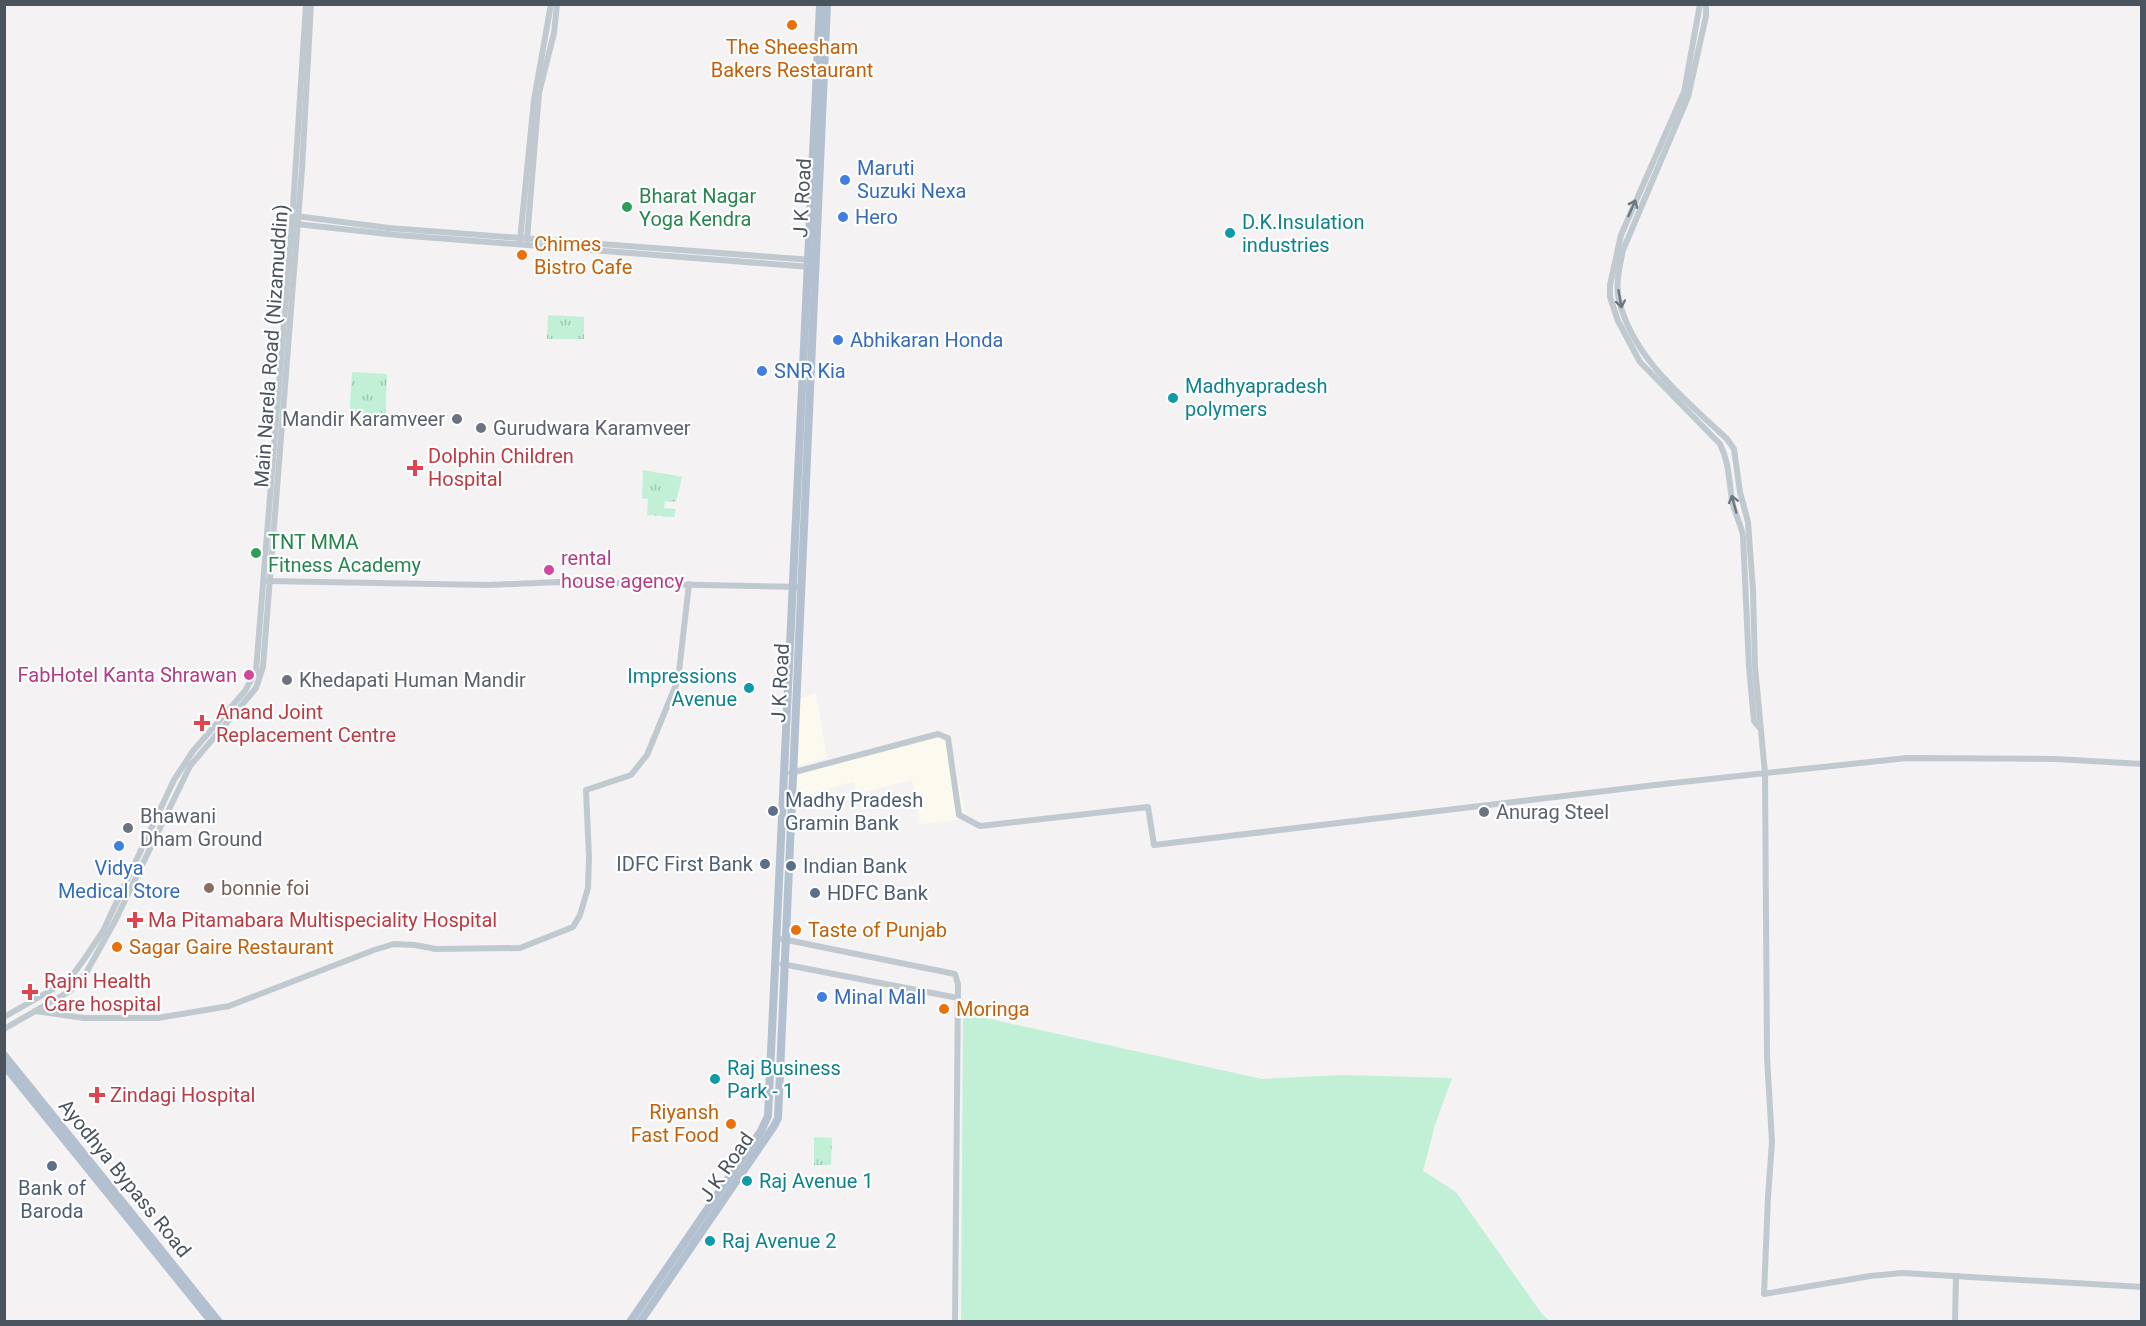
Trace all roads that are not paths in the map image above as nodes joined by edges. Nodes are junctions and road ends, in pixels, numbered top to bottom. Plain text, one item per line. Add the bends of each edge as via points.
1 (306, 4) edge
2 (311, 4) edge
3 (551, 4) edge
4 (557, 4) edge
5 (820, 4) edge
6 (827, 4) edge
7 (1700, 4) edge
8 (1706, 4) edge
9 (295, 220) junction
10 (524, 240) junction
11 (812, 264) junction
12 (266, 581) junction
13 (689, 584) junction
14 (797, 586) junction
15 (1759, 727) junction
16 (2142, 764) edge
17 (788, 773) junction
18 (1764, 773) junction
19 (781, 939) junction
20 (780, 963) junction
21 (957, 998) junction
22 (34, 1011) junction
23 (4, 1017) edge
24 (4, 1029) edge
25 (4, 1055) edge
26 (4, 1065) edge
27 (28, 1089) junction
28 (768, 1118) junction
29 (777, 1121) junction
30 (1956, 1276) junction
31 (2142, 1287) edge
32 (652, 1296) junction
33 (212, 1322) edge
34 (219, 1322) edge
35 (630, 1322) edge
36 (640, 1322) edge
37 (954, 1322) edge
38 (1955, 1322) edge

1 - 9 street, Main Narela Road (Nizamuddin)
2 - 9 street, Main Narela Road (Nizamuddin)
3 - 10 street via 534,100
4 - 10 street via 539,93
5 - 11 main road, J K Road
6 - 11 main road, J K Road
15 -> 7 street via 1754,721 1750,678 1742,526 1732,501 1725,454 1720,444 1640,362 1610,297 1621,235 1684,92
8 -> 15 street via 1688,97 1623,250 1619,298 1624,318 1647,359 1734,449 1748,522
9 - 10 street
9 - 12 street, Main Narela Road (Nizamuddin)
10 - 11 street
11 - 14 main road, J K Road
12 - 13 street
12 - 22 street, Main Narela Road (Nizamuddin) via 263,667 258,685 190,766 86,973 70,991
12 - 23 street, Main Narela Road (Nizamuddin) via 255,671 245,691 193,751 174,780 103,931 69,980
13 - 14 street
13 - 22 street via 678,680 647,755 631,775 586,790 588,888 573,927 520,948 436,949 394,944 230,1006 180,1015 84,1018
14 - 17 main road, J K Road
15 - 18 street
16 - 18 street via 1907,758
17 - 18 street via 938,734 948,738 959,816 980,826 1148,807 1154,845
17 - 19 main road, J K Road
18 - 30 street via 1767,1057 1772,1142 1764,1294 1902,1273
19 - 20 main road, J K Road
19 - 21 street via 951,972 956,976
20 - 21 street
20 - 28 main road, J K Road
20 - 29 main road, J K Road
21 - 37 street
22 - 24 street, Main Narela Road (Nizamuddin)
25 - 27 main road, Ayodhya Bypass Road
26 - 27 main road, Ayodhya Bypass Road
27 - 33 main road, Ayodhya Bypass Road
27 - 34 main road, Ayodhya Bypass Road
28 - 29 main road
28 - 32 main road, J K Road
29 - 32 main road, J K Road
30 - 31 street
30 - 38 street
32 - 35 main road, J K Road
32 - 36 main road, J K Road

